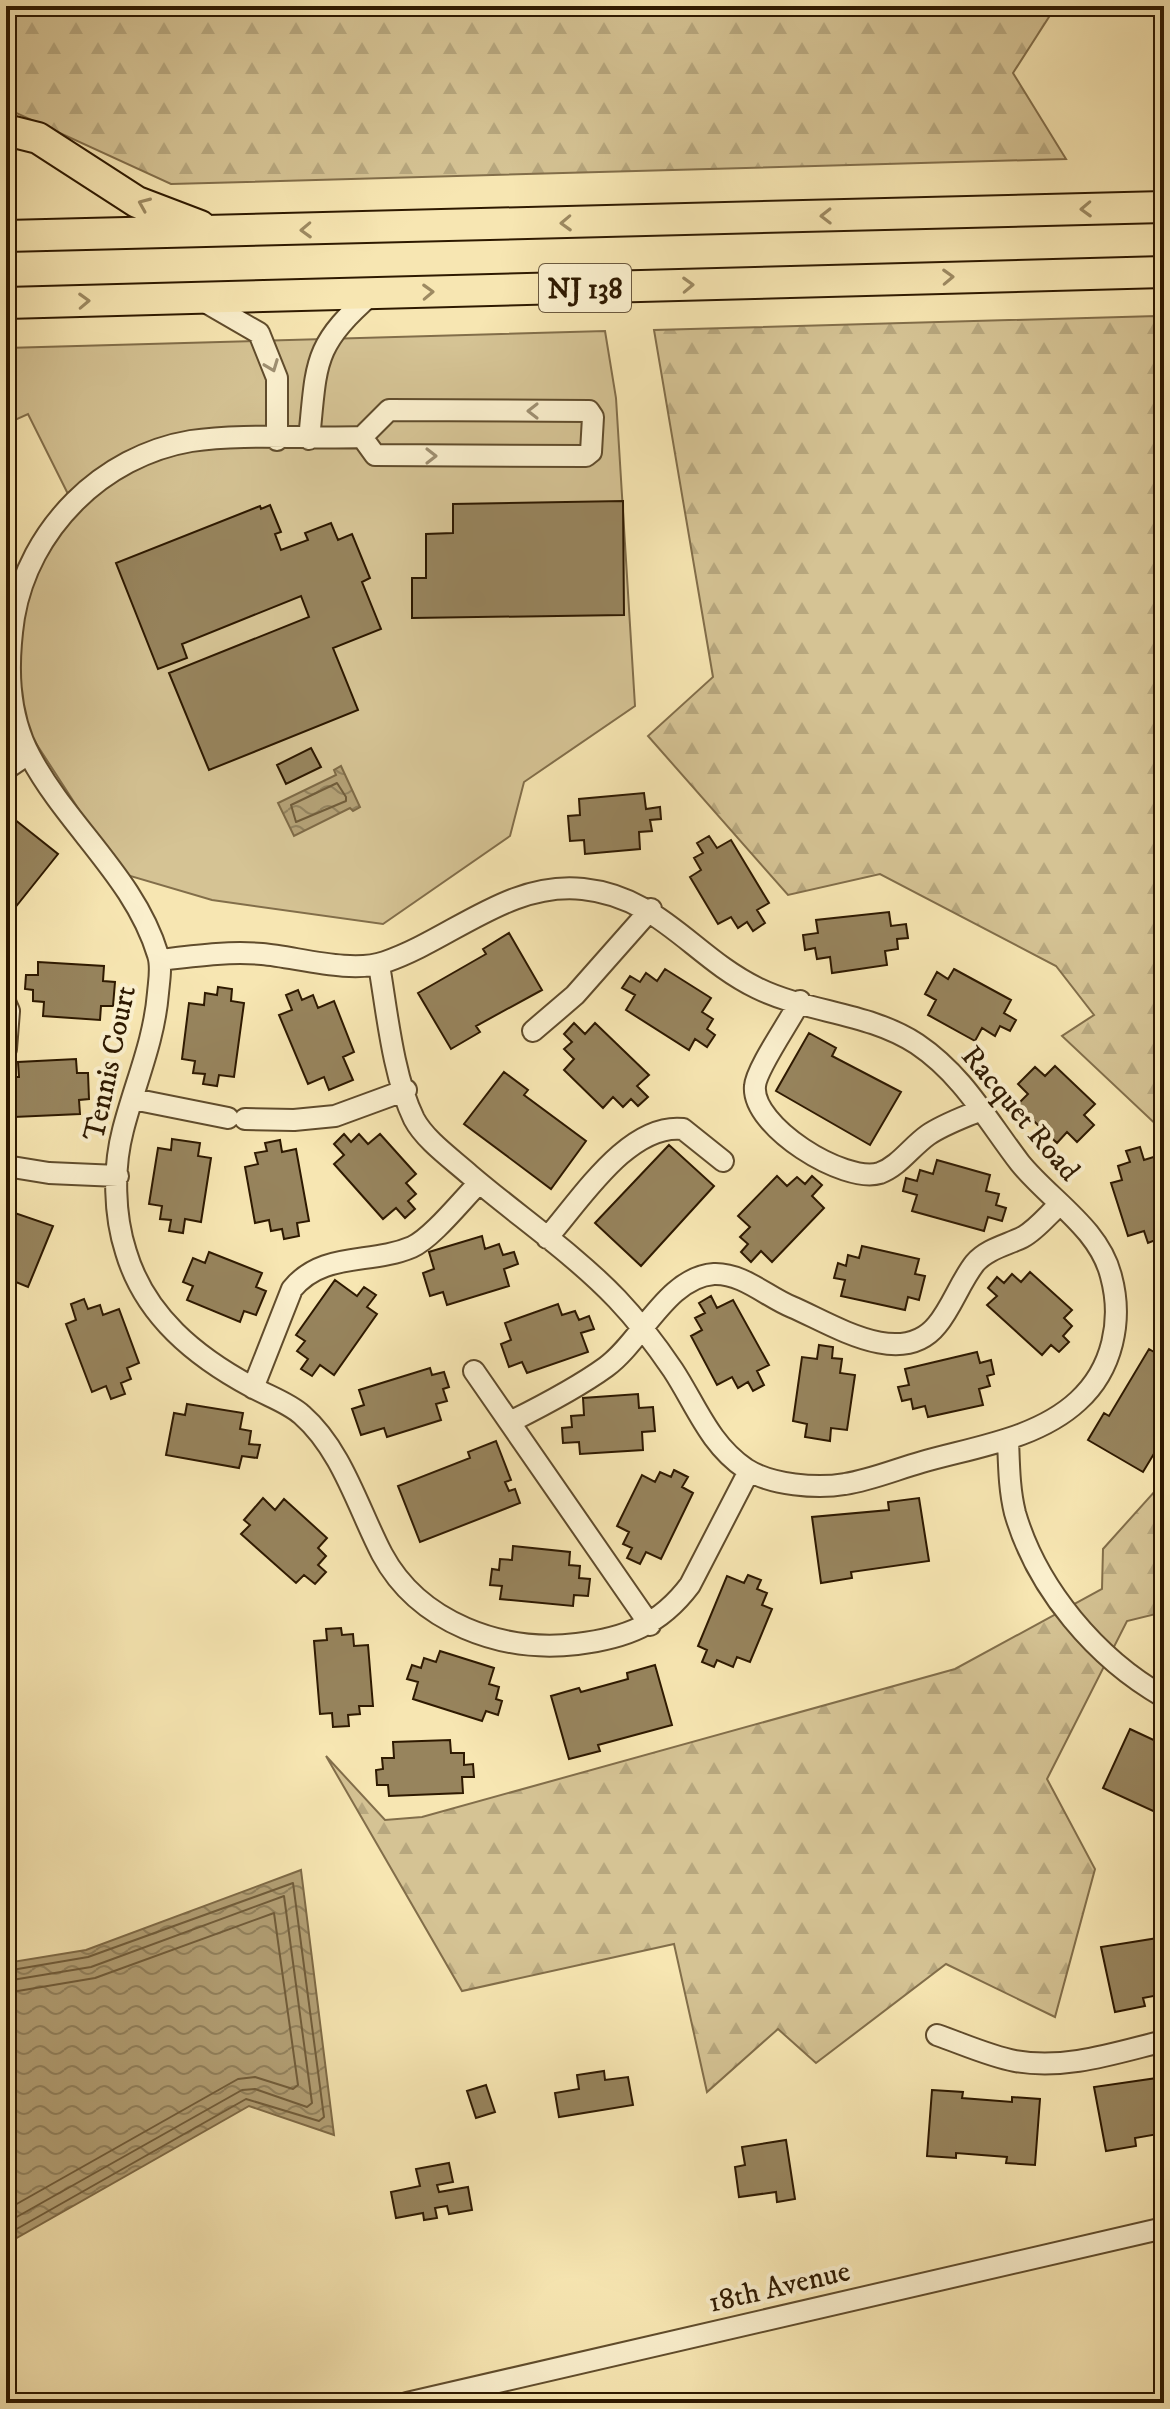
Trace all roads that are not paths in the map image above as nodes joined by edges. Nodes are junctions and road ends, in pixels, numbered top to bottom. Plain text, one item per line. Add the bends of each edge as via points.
1 (6, 130) edge
2 (1164, 207) edge
3 (217, 233) junction
4 (6, 236) edge
5 (1164, 272) edge
6 (373, 293) junction
7 (197, 298) junction
8 (6, 303) edge
9 (362, 437) junction
10 (309, 439) junction
11 (277, 440) junction
12 (9, 627) edge
13 (28, 754) junction
14 (6, 769) edge
15 (651, 909) junction
16 (160, 960) junction
17 (379, 965) junction
18 (800, 1001) junction
19 (6, 1004) edge
20 (533, 1031) dead end
21 (6, 1049) edge
22 (406, 1090) junction
23 (133, 1099) junction
24 (983, 1109) junction
25 (723, 1161) dead end
26 (6, 1166) edge
27 (118, 1176) junction
28 (479, 1183) junction
29 (1059, 1205) junction
30 (547, 1238) junction
31 (642, 1329) junction
32 (474, 1371) dead end
33 (253, 1388) junction
34 (512, 1421) junction
35 (1008, 1439) junction
36 (749, 1471) junction
37 (650, 1625) junction
38 (1164, 1697) edge
39 (937, 2035) dead end
40 (1164, 2041) edge
41 (1164, 2228) edge
42 (407, 2403) edge

3 -> 1 highway via 137,202 38,138
2 -> 3 highway, NJ 138
3 - 4 highway, NJ 138
6 -> 5 highway, NJ 138
6 - 7 highway, NJ 138
6 - 10 street via 337,325 317,362
8 -> 7 highway, NJ 138
7 -> 11 street via 259,333 277,378
9 -> 9 street via 375,455 586,456 591,452 593,417 589,411 389,410
9 - 10 street, Tennis Court
10 - 11 street, Tennis Court
11 - 12 street, Tennis Court via 187,442 150,453 95,483 61,516 35,552
12 - 13 street, Tennis Court via 10,690
13 - 14 street
13 - 16 street, Tennis Court via 134,900
15 - 17 street, Racquet Road via 585,889 527,893
15 - 18 street, Racquet Road via 726,970 762,991
15 - 20 street via 575,995
16 - 17 street via 240,953
16 - 23 street, Tennis Court via 156,1017
17 - 22 street, Racquet Road
18 - 24 street, Racquet Road via 870,1021 910,1040 951,1072
18 - 24 street via 759,1068 754,1091 756,1104 770,1122 811,1153 848,1170 879,1173 929,1134
19 - 21 street
22 - 23 street via 335,1116 294,1120 237,1118
22 - 28 street, Racquet Road via 415,1122
23 - 27 street, Tennis Court via 120,1143
24 - 29 street, Racquet Road
25 - 30 street via 683,1129 643,1135
26 - 27 street
27 - 33 street, Tennis Court via 121,1234 149,1301 189,1348
28 - 30 street, Racquet Road
28 - 33 street via 415,1246 326,1263 303,1276 292,1289
29 - 31 street via 1025,1236 977,1261 937,1325 910,1343 883,1344 713,1274 666,1299
29 - 35 street, Racquet Road via 1086,1229 1109,1268 1117,1310 1114,1339 1098,1377 1073,1406
30 - 31 street, Racquet Road via 605,1287
31 - 34 street via 630,1348 606,1367
31 - 36 street, Racquet Road via 713,1438
32 - 34 street
33 - 37 street, Tennis Court via 300,1412 322,1438 384,1558 433,1612 483,1635 541,1645 611,1640
34 - 37 street
35 - 36 street, Racquet Road via 845,1484 802,1484
35 - 38 street via 1015,1510 1047,1583 1110,1659
36 - 37 street, Tennis Court via 690,1585
39 - 40 street via 1007,2059 1045,2064 1072,2063
41 - 42 street, 18th Avenue

